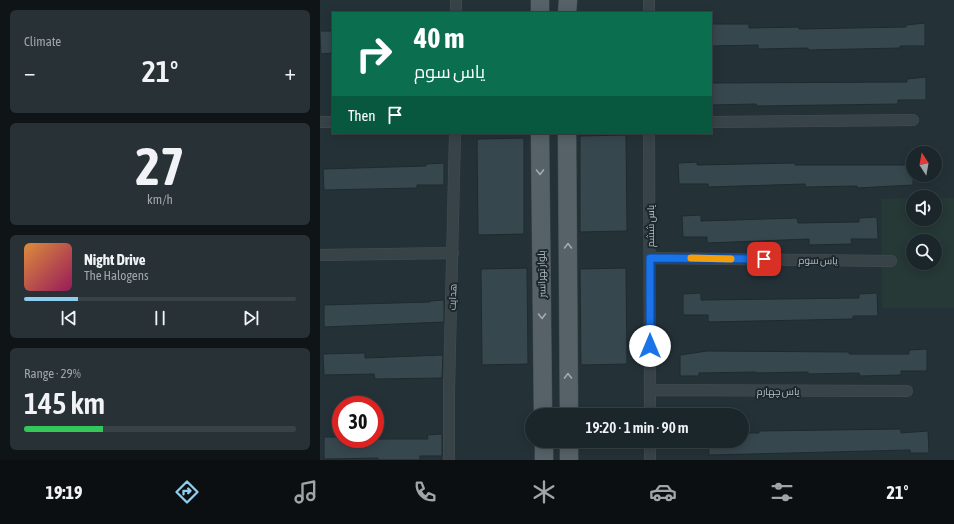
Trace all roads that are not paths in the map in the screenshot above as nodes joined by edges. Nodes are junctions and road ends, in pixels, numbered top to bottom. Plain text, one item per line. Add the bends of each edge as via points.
1 (456, 0) edge
2 (540, 0) edge
3 (568, 0) edge
4 (649, 0) edge
5 (456, 12) edge
6 (540, 12) edge
7 (568, 12) edge
8 (649, 12) edge
9 (913, 120) dead end
10 (320, 122) edge
11 (332, 122) edge
12 (712, 122) edge
13 (455, 134) edge
14 (540, 134) edge
15 (567, 134) edge
16 (649, 134) edge
17 (453, 253) junction
18 (320, 256) edge
19 (650, 258) junction
20 (891, 261) dead end
21 (650, 390) junction
22 (907, 391) dead end
23 (543, 408) edge
24 (569, 408) edge
25 (650, 408) edge
26 (544, 448) edge
27 (569, 448) edge
28 (650, 448) edge
29 (449, 460) edge
30 (544, 460) edge
31 (569, 460) edge
32 (650, 460) edge

1 - 5 street
2 - 6 main road
3 - 7 main road
4 - 8 street
9 - 12 street
10 - 11 street
13 - 17 street, هدایت
14 -> 23 main road, بلوار تهرانسر
24 -> 15 main road
16 - 19 street, یاس ششم
17 - 18 street
17 - 29 street, هدایت
19 - 20 street, یاس سوم
19 - 21 street, یاس ششم
21 - 22 street, یاس چهارم
21 - 25 street, یاس ششم
26 - 30 main road
27 - 31 main road
28 - 32 street

